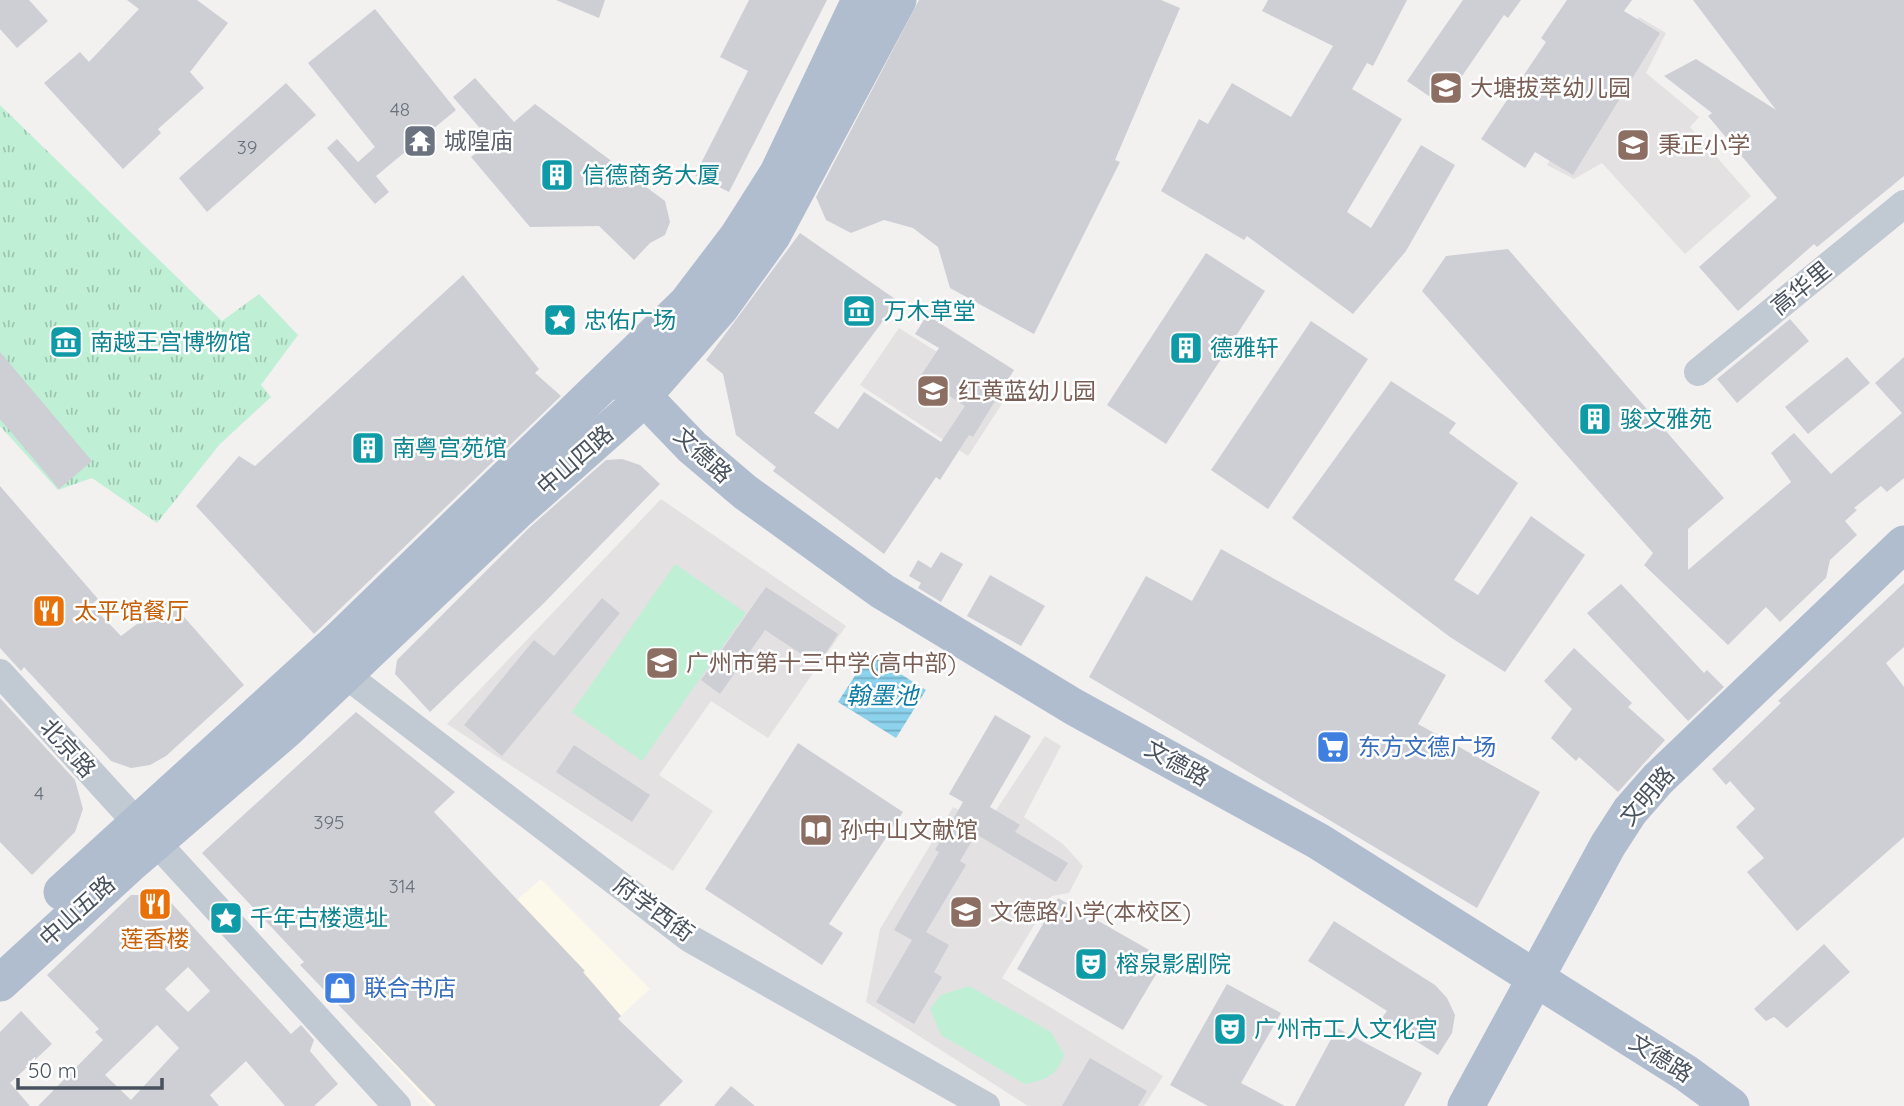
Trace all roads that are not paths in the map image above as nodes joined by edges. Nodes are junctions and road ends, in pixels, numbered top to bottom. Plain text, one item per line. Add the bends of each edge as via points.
1 (860, 0) edge
2 (898, 0) edge
3 (1904, 204) edge
4 (1698, 372) dead end
5 (628, 395) junction
6 (1904, 544) edge
7 (1904, 567) edge
8 (0, 673) edge
9 (346, 675) junction
10 (146, 832) junction
11 (0, 950) edge
12 (0, 983) edge
13 (1539, 992) junction
14 (397, 1106) edge
15 (986, 1106) edge
16 (1466, 1106) edge
17 (1490, 1106) edge
18 (1697, 1106) edge
19 (1731, 1106) edge

1 - 5 main road, 中山四路 via 778,173
2 - 5 main road, 中山四路 via 772,236 698,335
3 - 4 street, 高华里
5 - 9 main road, 中山四路 via 515,513
5 - 10 main road, 中山四路 via 340,639
5 - 13 main road, 文德路 via 672,458 859,600 1048,713
6 - 13 main road, 文明路 via 1644,793 1613,837
7 - 13 main road, 文明路 via 1651,812
8 - 10 street, 北京路
9 - 10 main road, 中山四路
9 - 15 street, 府学西街 via 689,937
10 - 11 main road, 中山五路
10 - 12 main road, 中山五路
10 - 14 street, 北京路
13 - 16 main road, 文明路
13 - 17 main road, 文明路
13 - 18 main road, 文德路
13 - 19 main road, 文德路 via 1686,1073

